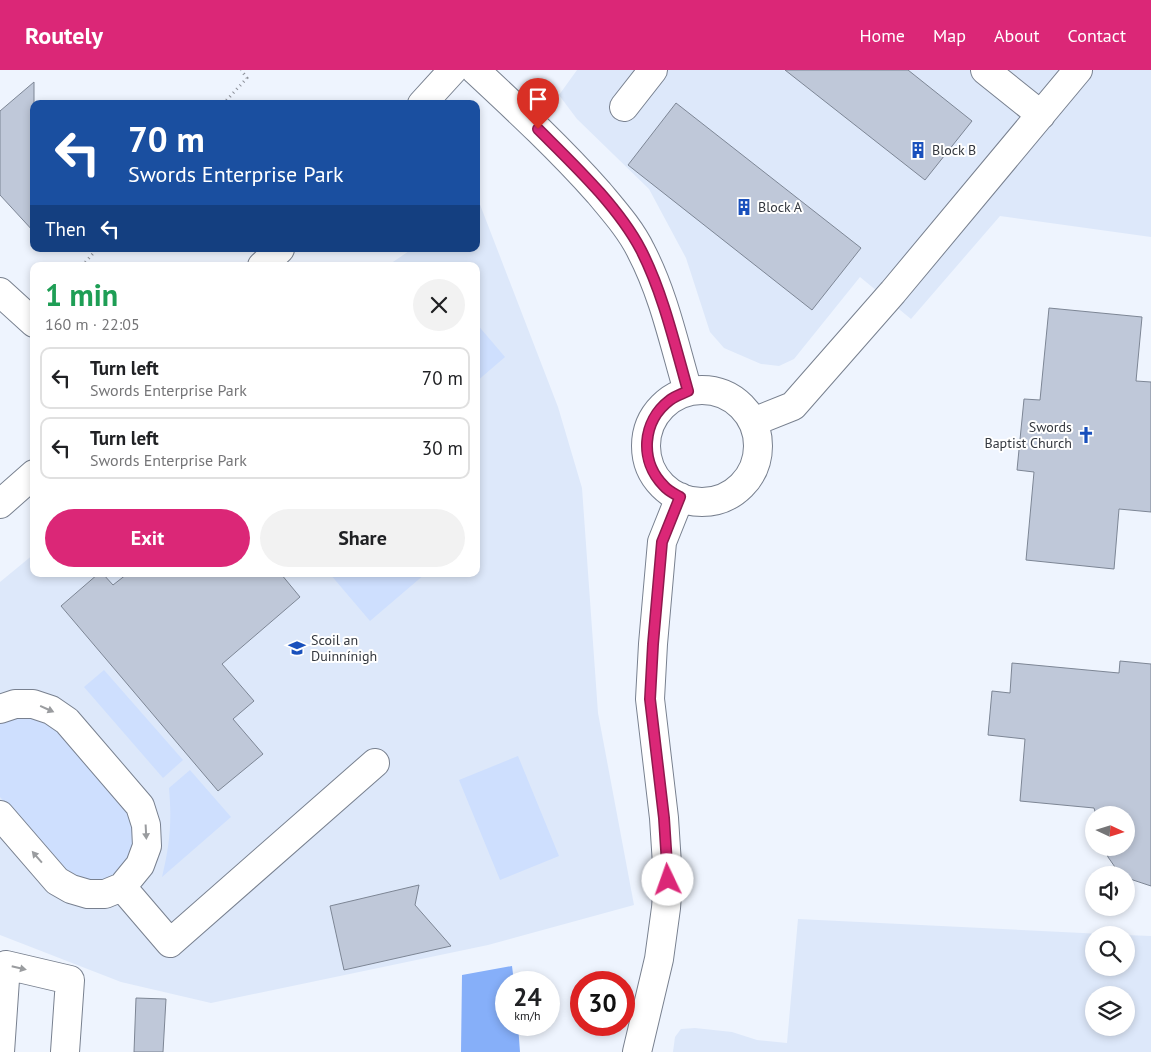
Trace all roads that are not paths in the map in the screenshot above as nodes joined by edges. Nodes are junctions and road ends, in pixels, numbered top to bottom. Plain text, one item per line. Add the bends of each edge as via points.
1 (452, 70) edge
2 (475, 70) edge
3 (653, 70) edge
4 (985, 70) edge
5 (1078, 70) edge
6 (426, 100) edge
7 (624, 107) dead end
8 (1041, 115) junction
9 (277, 252) edge
10 (266, 262) edge
11 (0, 292) edge
12 (30, 319) edge
13 (688, 391) junction
14 (753, 422) junction
15 (30, 478) edge
16 (680, 497) junction
17 (0, 504) edge
18 (0, 708) edge
19 (375, 763) dead end
20 (0, 815) edge
21 (122, 886) junction
22 (0, 1052) edge
23 (65, 1052) edge
24 (637, 1052) edge

1 - 6 street
2 - 13 street via 538,129 619,216 641,250 658,291
3 - 7 street
4 - 8 street
5 - 8 street
8 - 14 street via 793,406
9 - 10 street
11 - 12 street
13 - 14 street via 726,394 742,406
13 - 16 street via 672,398 659,410 650,424 646,441 654,474 665,488
14 - 16 street via 758,438 757,456 751,473 740,487 711,501
15 - 17 street
16 - 24 street via 662,542 650,699 664,818 668,880 666,908 659,959
18 -> 21 street via 33,704 67,721 140,806 146,825 147,846 140,865
19 - 21 street via 170,943
21 -> 20 street via 105,894 88,894 57,881
22 -> 23 street via 6,965 70,980

